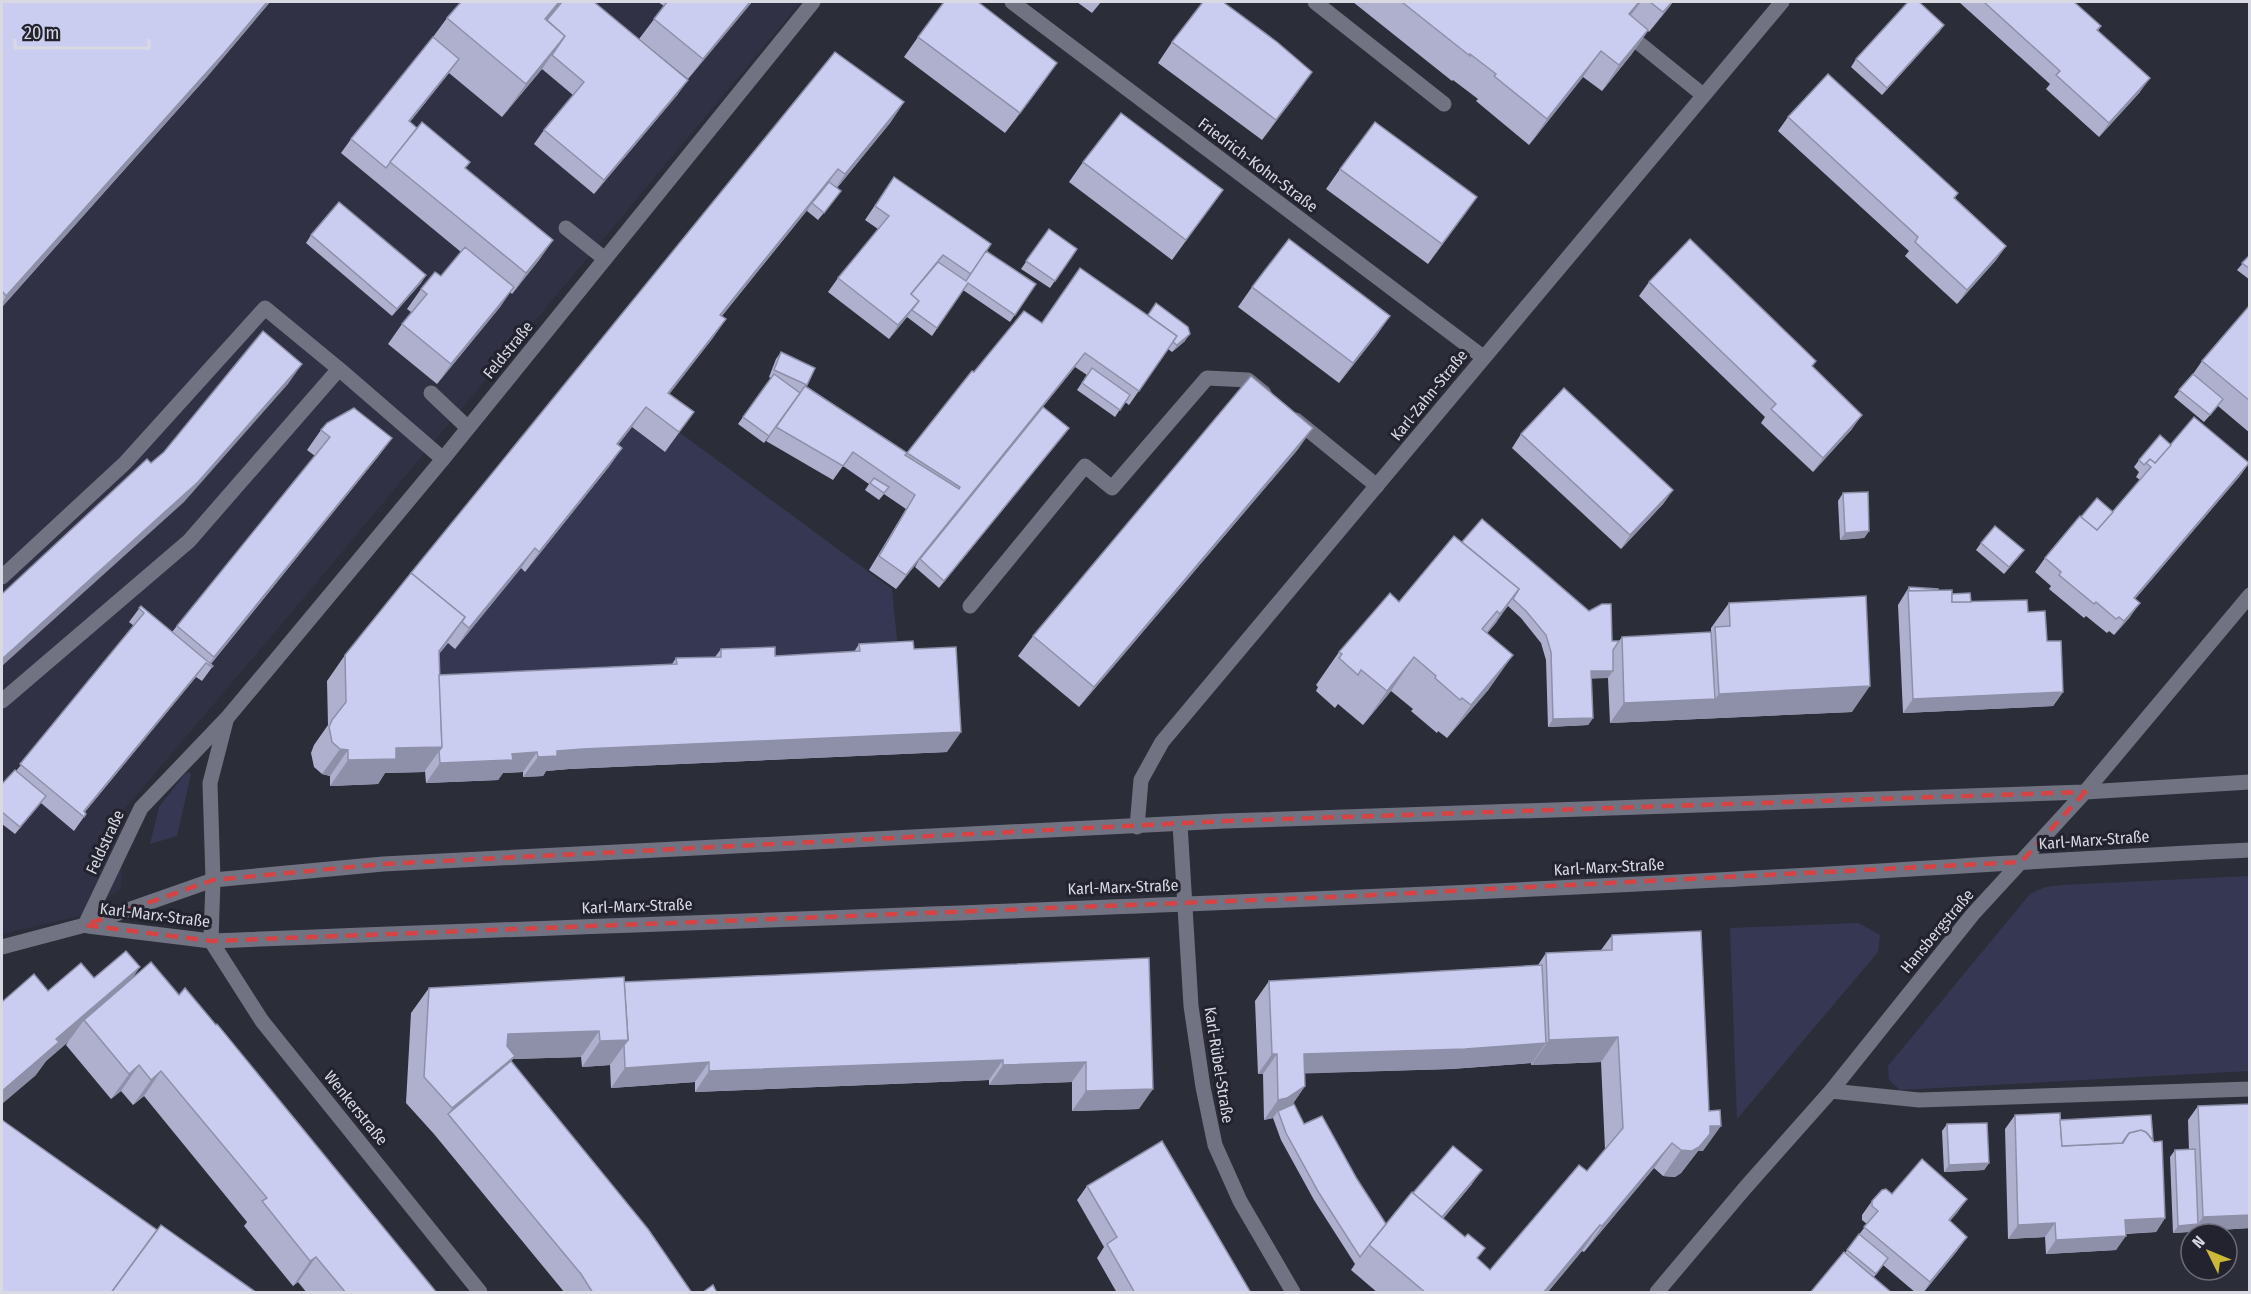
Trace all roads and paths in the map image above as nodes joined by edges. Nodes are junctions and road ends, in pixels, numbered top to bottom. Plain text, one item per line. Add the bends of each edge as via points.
1 (813, 2) edge
2 (1012, 2) edge
3 (1315, 2) edge
4 (1782, 2) edge
5 (1621, 28) edge
6 (1703, 95) junction
7 (1444, 104) dead end
8 (566, 228) dead end
9 (604, 260) junction
10 (1483, 357) junction
11 (339, 369) junction
12 (431, 393) dead end
13 (468, 428) junction
14 (443, 459) junction
15 (1377, 486) junction
16 (2, 577) edge
17 (2250, 595) edge
18 (970, 606) dead end
19 (2, 701) edge
20 (227, 718) junction
21 (2250, 782) edge
22 (2085, 792) junction
23 (1180, 824) junction
24 (1137, 826) junction
25 (2250, 850) edge
26 (2021, 862) junction
27 (213, 880) junction
28 (1186, 903) junction
29 (85, 926) junction
30 (211, 941) junction
31 (2, 947) edge
32 (2250, 1089) edge
33 (1831, 1091) junction
34 (480, 1293) edge
35 (1293, 1293) edge
36 (1657, 1293) edge

1 - 9 street, Feldstraße
2 - 10 street, Friedrich-Kohn-Straße
3 - 7 street
4 - 6 street, Karl-Zahn-Straße
5 - 6 street
6 - 10 street, Karl-Zahn-Straße
8 - 9 street
9 - 13 street, Feldstraße
10 - 15 street, Karl-Zahn-Straße
11 - 14 street
11 - 16 street via 265,308 125,463
11 - 19 street via 189,541
12 - 13 street
13 - 14 street, Feldstraße
14 - 20 street, Feldstraße
15 - 18 street via 1248,380 1207,378 1112,488 1085,466
15 - 24 street, Karl-Zahn-Straße via 1162,742 1141,780
17 - 22 street, Hansbergstraße
20 - 27 street, Feldstraße via 210,783
20 - 29 street, Feldstraße via 141,808
21 - 22 street, Karl-Marx-Straße
22 - 23 street, Karl-Marx-Straße
22 - 26 street, Hansbergstraße
23 - 24 street, Karl-Marx-Straße
23 - 28 street, Karl-Rübel-Straße
24 - 27 street, Karl-Marx-Straße via 383,864
25 - 26 street, Karl-Marx-Straße
26 - 28 street, Karl-Marx-Straße via 1719,880
26 - 33 street, Hansbergstraße via 1973,914
27 - 29 street, Karl-Marx-Straße
27 - 30 street, Feldstraße
28 - 30 street, Karl-Marx-Straße
28 - 35 street, Karl-Rübel-Straße via 1191,1006 1215,1144 1240,1201
29 - 30 street, Karl-Marx-Straße
29 - 31 street
30 - 34 street, Wenkerstraße via 262,1021
32 - 33 street via 1919,1100
33 - 36 street, Hansbergstraße

